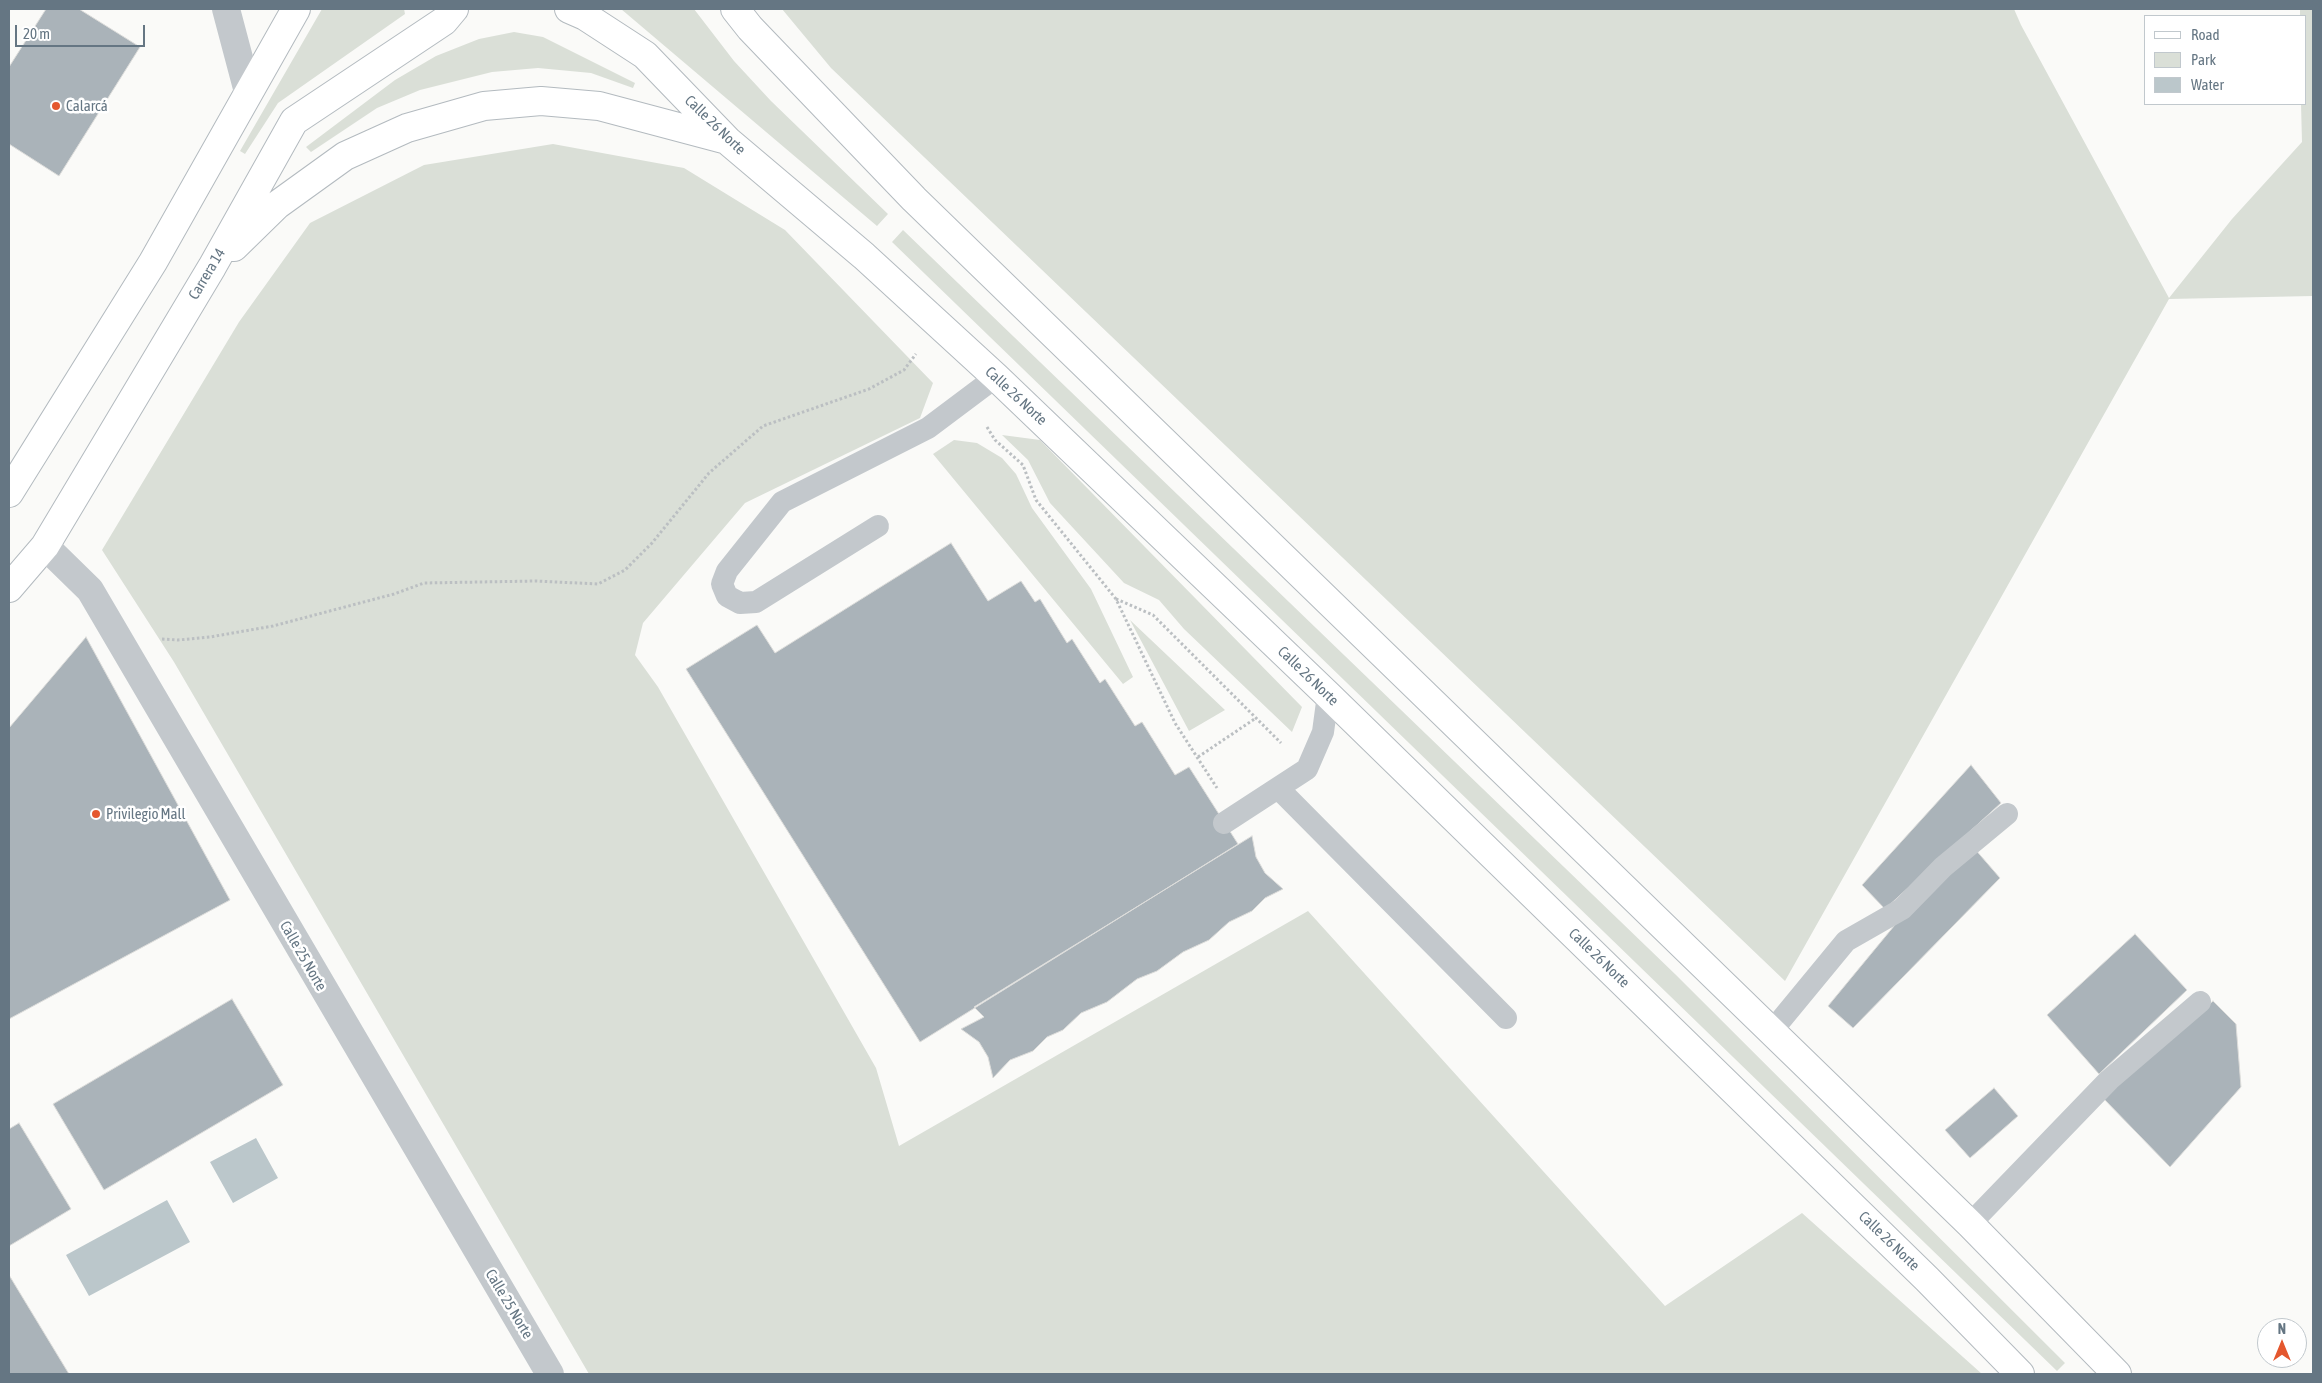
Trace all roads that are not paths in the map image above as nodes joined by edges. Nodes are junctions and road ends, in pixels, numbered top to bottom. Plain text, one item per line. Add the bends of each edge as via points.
1 (226, 9) edge
2 (296, 9) edge
3 (454, 9) edge
4 (569, 9) edge
5 (742, 15) edge
6 (248, 92) junction
7 (728, 140) junction
8 (212, 267) junction
9 (996, 377) junction
10 (9, 493) edge
11 (878, 526) dead end
12 (45, 546) junction
13 (9, 588) edge
14 (1328, 694) junction
15 (1278, 788) junction
16 (2007, 814) dead end
17 (1229, 820) road end
18 (2200, 1002) dead end
19 (1506, 1018) dead end
20 (1771, 1032) junction
21 (1973, 1228) junction
22 (550, 1374) edge
23 (2020, 1374) edge
24 (2117, 1374) edge

1 - 6 street
2 - 6 street
3 - 8 street, Carrera 14 via 444,21 294,120
4 - 7 street, Calle 26 Norte via 645,55
5 - 20 street via 914,199
6 - 10 street via 153,262
7 - 8 street via 600,106 541,101 474,108 407,128 345,156 277,205
7 - 9 street, Calle 26 Norte via 864,256
8 - 12 street, Carrera 14
9 - 11 lane via 928,428 782,502 727,571 722,584 727,596 740,603 756,602
9 - 14 street, Calle 26 Norte
12 - 13 street, Carrera 14
12 - 22 street, Calle 25 Norte via 90,590
14 - 15 lane via 1324,732 1307,769
14 - 23 street, Calle 26 Norte via 1928,1278
15 - 17 lane
15 - 19 lane
16 - 20 lane via 1942,867 1902,908 1846,941
18 - 21 lane via 2109,1080
20 - 21 street
21 - 24 street

